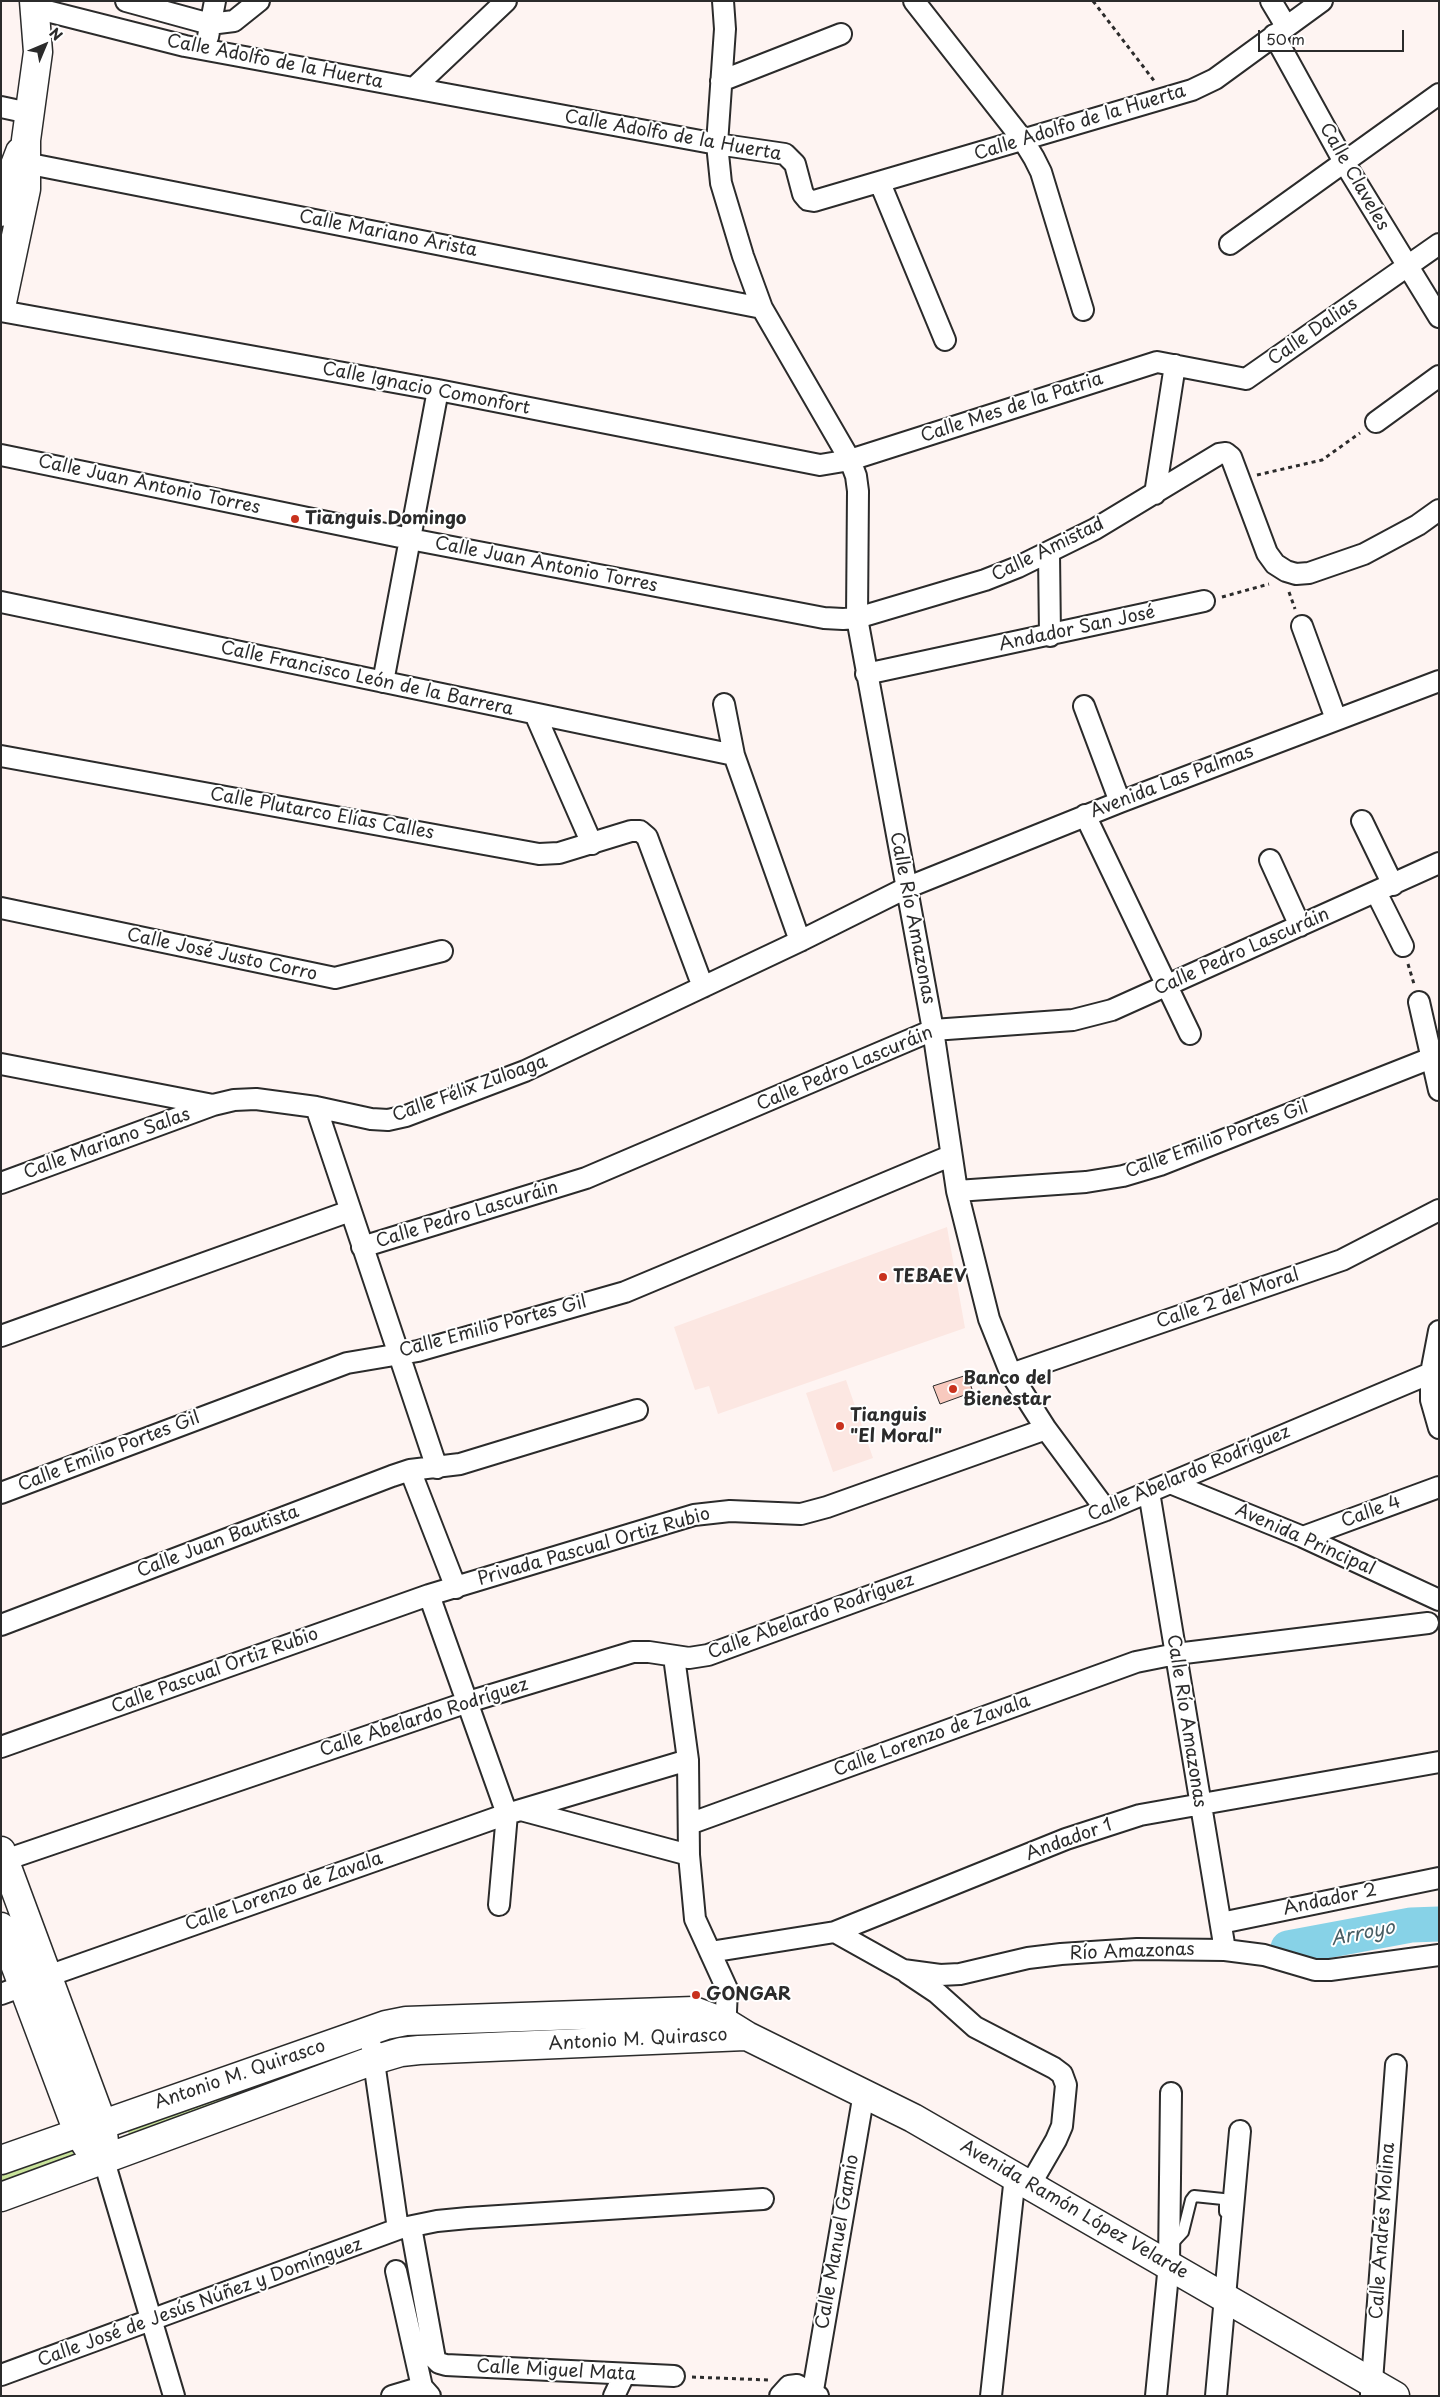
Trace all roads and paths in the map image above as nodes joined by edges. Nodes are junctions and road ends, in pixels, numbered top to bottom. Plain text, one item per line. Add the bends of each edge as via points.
1 (126, 1) edge
2 (215, 1) edge
3 (259, 1) edge
4 (506, 1) edge
5 (723, 1) edge
6 (914, 1) edge
7 (1093, 1) edge
8 (1271, 1) edge
9 (1322, 1) edge
10 (47, 6) edge
11 (210, 24) junction
12 (1280, 31) junction
13 (840, 34) dead end
14 (206, 48) junction
15 (721, 81) junction
16 (414, 88) junction
17 (1439, 94) edge
18 (1166, 98) junction
19 (1, 107) edge
20 (29, 113) junction
21 (1023, 140) junction
22 (717, 144) junction
23 (22, 154) junction
24 (1344, 162) junction
25 (880, 183) junction
26 (1, 212) edge
27 (1230, 244) dead end
28 (1439, 244) edge
29 (1408, 266) junction
30 (1, 307) edge
31 (762, 308) junction
32 (1083, 310) dead end
33 (1, 311) edge
34 (1439, 317) edge
35 (945, 340) dead end
36 (1175, 365) junction
37 (1439, 376) edge
38 (438, 390) junction
39 (1376, 422) joint
40 (1, 455) edge
41 (850, 460) junction
42 (1239, 479) junction
43 (1155, 494) junction
44 (1439, 510) edge
45 (410, 539) junction
46 (1050, 553) junction
47 (1287, 576) junction
48 (1, 602) edge
49 (1204, 602) joint
50 (856, 618) junction
51 (1302, 626) joint
52 (1050, 636) junction
53 (866, 674) junction
54 (1439, 681) edge
55 (383, 682) junction
56 (724, 704) dead end
57 (1084, 706) dead end
58 (535, 714) junction
59 (1336, 719) junction
60 (734, 755) junction
61 (1, 756) edge
62 (1120, 802) junction
63 (1085, 816) junction
64 (1362, 821) dead end
65 (592, 844) junction
66 (1270, 860) dead end
67 (1439, 863) edge
68 (906, 888) junction
69 (1385, 889) junction
70 (1, 908) edge
71 (1300, 926) junction
72 (800, 941) junction
73 (1403, 946) joint
74 (442, 951) dead end
75 (1166, 985) junction
76 (703, 988) junction
77 (1419, 1002) joint
78 (933, 1030) junction
79 (1190, 1034) dead end
80 (1435, 1056) edge
81 (1, 1064) edge
82 (1439, 1090) edge
83 (213, 1105) junction
84 (316, 1107) junction
85 (950, 1156) junction
86 (1, 1183) edge
87 (957, 1191) junction
88 (1439, 1210) edge
89 (350, 1211) junction
90 (362, 1247) junction
91 (1439, 1331) edge
92 (1, 1336) edge
93 (397, 1354) junction
94 (1431, 1373) junction
95 (1011, 1374) junction
96 (637, 1410) dead end
97 (1439, 1428) edge
98 (1046, 1429) junction
99 (437, 1468) junction
100 (410, 1470) junction
101 (1170, 1483) junction
102 (1439, 1487) edge
103 (1149, 1492) junction
104 (1, 1493) edge
105 (1106, 1510) junction
106 (1303, 1537) junction
107 (456, 1588) junction
108 (429, 1595) junction
109 (1438, 1599) edge
110 (1428, 1623) dead end
111 (1, 1625) edge
112 (1176, 1654) junction
113 (674, 1657) junction
114 (468, 1702) junction
115 (1, 1747) edge
116 (688, 1760) junction
117 (1439, 1762) edge
118 (1199, 1804) junction
119 (514, 1812) junction
120 (689, 1824) junction
121 (689, 1855) junction
122 (3, 1856) edge
123 (1439, 1878) edge
124 (499, 1905) dead end
125 (1220, 1922) junction
126 (1, 1927) edge
127 (834, 1932) junction
128 (1224, 1950) junction
129 (710, 1952) junction
130 (1439, 1955) edge
131 (903, 1970) junction
132 (48, 1976) junction
133 (12, 1990) edge
134 (370, 2030) junction
135 (733, 2031) junction
136 (374, 2060) junction
137 (1396, 2065) dead end
138 (864, 2093) junction
139 (1171, 2093) dead end
140 (90, 2127) junction
141 (1240, 2131) dead end
142 (1, 2160) edge
143 (104, 2164) junction
144 (1023, 2181) junction
145 (1, 2197) edge
146 (763, 2199) dead end
147 (404, 2228) junction
148 (1169, 2255) junction
149 (1229, 2256) junction
150 (396, 2271) dead end
151 (422, 2283) junction
152 (1225, 2298) junction
153 (402, 2299) junction
154 (152, 2321) junction
155 (1, 2375) edge
156 (624, 2375) junction
157 (674, 2376) joint
158 (1371, 2389) edge
159 (426, 2391) edge
160 (784, 2391) edge
161 (814, 2394) edge
162 (174, 2396) edge
163 (392, 2396) edge
164 (614, 2396) edge
165 (990, 2396) edge
166 (1156, 2396) edge
167 (1216, 2396) edge
168 (1395, 2396) edge

1 - 11 street, Calle Adolfo de la Huerta
2 - 11 street
3 - 11 street via 234,21
4 - 16 street
5 - 15 street, Calle Río Amazonas via 725,29
6 - 21 street
7 - 18 path
8 - 12 street, Calle Claveles
9 - 12 street, Calle Adolfo de la Huerta
10 - 14 street, Calle Adolfo de la Huerta via 185,46
10 - 20 main road
11 - 14 street
12 - 18 street, Calle Adolfo de la Huerta via 1215,79
12 - 24 street, Calle Claveles
13 - 15 street
14 - 16 street, Calle Adolfo de la Huerta
15 - 22 street, Calle Río Amazonas
16 - 22 street, Calle Adolfo de la Huerta
17 - 24 street
18 - 21 street, Calle Adolfo de la Huerta
19 - 20 street
20 - 23 main road
21 - 25 street, Calle Adolfo de la Huerta
21 - 32 street via 1041,172
22 - 25 street, Calle Adolfo de la Huerta via 790,157 808,200
22 - 31 street, Calle Río Amazonas via 721,183
23 - 26 main road via 7,186
23 - 30 main road via 26,189
23 - 31 street, Calle Mariano Arista
24 - 27 street
24 - 29 street, Calle Claveles
25 - 35 street
28 - 29 street, Calle Dalias
29 - 34 street, Calle Claveles
29 - 36 street, Calle Dalias via 1246,379
31 - 41 street, Calle Río Amazonas
33 - 38 street, Calle Ignacio Comonfort
36 - 41 street, Calle Mes de la Patria via 1157,362
36 - 43 street
37 - 39 street
38 - 41 street, Calle Ignacio Comonfort via 820,465
38 - 45 street
39 - 42 path via 1322,460
40 - 45 street, Calle Juan Antonio Torres
41 - 50 street, Calle Río Amazonas via 858,491
42 - 43 street, Calle Amistad via 1231,457 1226,453 1219,454
42 - 47 street via 1267,553
43 - 46 street, Calle Amistad
44 - 47 street via 1364,554
45 - 50 street, Calle Juan Antonio Torres via 824,618
45 - 55 street
46 - 50 street, Calle Amistad via 985,580
46 - 52 street
47 - 49 path
47 - 51 path via 1289,594
48 - 55 street, Calle Francisco León de la Barrera
49 - 52 street, Andador San José
50 - 53 street, Calle Río Amazonas
51 - 59 street
52 - 53 street, Andador San José
53 - 68 street, Calle Río Amazonas
54 - 59 street, Avenida Las Palmas
55 - 58 street, Calle Francisco León de la Barrera
56 - 60 street
57 - 62 street
58 - 60 street, Calle Francisco León de la Barrera
58 - 65 street
59 - 62 street, Avenida Las Palmas
60 - 72 street
61 - 65 street, Calle Plutarco Elías Calles via 539,854 559,853
62 - 63 street, Avenida Las Palmas
63 - 68 street, Avenida Las Palmas
63 - 75 street
64 - 69 street
65 - 76 street, Calle Plutarco Elías Calles via 631,830 640,831 647,838
66 - 71 street
67 - 69 street, Calle Pedro Lascuráin
68 - 72 street, Calle Félix Zuloaga
68 - 78 street, Calle Río Amazonas
69 - 71 street, Calle Pedro Lascuráin
69 - 73 street
70 - 74 street, Calle José Justo Corro via 335,978
71 - 75 street, Calle Pedro Lascuráin
72 - 76 street, Calle Félix Zuloaga
73 - 77 path
75 - 78 street, Calle Pedro Lascuráin via 1092,1016
75 - 79 street
76 - 84 street, Calle Félix Zuloaga via 525,1071 406,1116 371,1119
77 - 80 street
78 - 85 street, Calle Río Amazonas
78 - 90 street, Calle Pedro Lascuráin via 586,1178
80 - 82 street
80 - 87 street, Calle Emilio Portes Gil via 1160,1165 1123,1176 1086,1182
81 - 83 street, Calle Félix Zuloaga
83 - 84 street, Calle Félix Zuloaga via 256,1099
83 - 86 street, Calle Mariano Salas
84 - 89 street
85 - 87 street, Calle Río Amazonas
85 - 93 street, Calle Emilio Portes Gil via 625,1292 418,1351
87 - 95 street, Calle Río Amazonas via 989,1318
88 - 95 street, Calle 2 del Moral via 1342,1260
89 - 90 street
89 - 92 street
90 - 93 street
91 - 94 street
93 - 99 street
93 - 104 street, Calle Emilio Portes Gil via 347,1363
94 - 97 street via 1431,1400
94 - 101 street, Calle Abelardo Rodríguez
95 - 98 street, Calle Río Amazonas
96 - 99 street, Calle Juan Bautista via 460,1464
98 - 105 street, Calle Río Amazonas
98 - 107 street, Privada Pascual Ortiz Rubio via 827,1507 801,1514 714,1511 694,1515
99 - 100 street, Calle Juan Bautista
100 - 107 street
100 - 111 street, Calle Juan Bautista
101 - 103 street, Calle Abelardo Rodríguez
101 - 106 street, Avenida Principal
102 - 106 street, Calle 4
103 - 105 street, Calle Abelardo Rodríguez
103 - 112 street, Calle Río Amazonas
105 - 113 street, Calle Abelardo Rodríguez via 708,1655
106 - 109 street, Avenida Principal
107 - 108 street, Privada Pascual Ortiz Rubio
108 - 114 street
108 - 115 street, Calle Pascual Ortiz Rubio
110 - 112 street, Calle Lorenzo de Zavala
112 - 118 street, Calle Río Amazonas
112 - 120 street, Calle Lorenzo de Zavala via 1136,1662
113 - 114 street, Calle Abelardo Rodríguez via 633,1652
113 - 116 street
114 - 119 street
114 - 122 street, Calle Abelardo Rodríguez
116 - 119 street, Calle Lorenzo de Zavala
116 - 120 street
117 - 118 street, Andador 1
118 - 125 street, Calle Río Amazonas
118 - 127 street, Andador 1 via 1140,1815 1066,1839
119 - 121 street
119 - 124 street
119 - 132 street, Calle Lorenzo de Zavala
120 - 121 street
121 - 129 street via 695,1919
122 - 132 main road
123 - 125 street, Andador 2
125 - 128 street, Calle Río Amazonas
126 - 133 main road
127 - 129 street, Andador 1
127 - 131 street, Río Amazonas
128 - 130 street, Río Amazonas via 1264,1955 1315,1970
128 - 131 street, Río Amazonas via 1137,1949 1061,1954 960,1974
129 - 135 street via 727,1989
131 - 144 street via 937,1993 975,2027 1062,2074 1066,2085 1062,2126 1056,2140
132 - 140 main road
133 - 140 main road
134 - 135 main road, Antonio M. Quirasco via 406,2021 694,2011
134 - 136 street
134 - 140 main road, Antonio M. Quirasco
135 - 136 main road, Antonio M. Quirasco via 419,2050
135 - 138 main road, Avenida Ramón López Velarde
136 - 143 main road, Antonio M. Quirasco
136 - 147 street
137 - 158 street, Calle Andrés Molina
138 - 144 main road, Avenida Ramón López Velarde
138 - 161 street, Calle Manuel Gamio
139 - 148 street
140 - 142 main road, Antonio M. Quirasco
140 - 143 main road
141 - 149 street
143 - 145 main road, Antonio M. Quirasco
143 - 154 street
144 - 148 main road, Avenida Ramón López Velarde
144 - 165 street
146 - 147 street, Calle José de Jesús Núñez y Domínguez via 468,2218
147 - 151 street
147 - 154 street, Calle José de Jesús Núñez y Domínguez
148 - 149 lane via 1181,2236 1191,2200 1199,2195 1223,2199 1225,2203 1222,2247
148 - 152 main road, Avenida Ramón López Velarde
148 - 166 street
149 - 152 street
150 - 153 street
151 - 153 street
151 - 156 street, Calle Miguel Mata via 435,2358 439,2363
152 - 158 main road, Avenida Ramón López Velarde
152 - 167 street
153 - 159 street
154 - 155 street, Calle José de Jesús Núñez y Domínguez
154 - 162 street
156 - 157 street, Calle Miguel Mata
156 - 164 street
157 - 160 path via 775,2380
158 - 168 main road, Avenida Ramón López Velarde
159 - 163 street
160 - 161 street via 797,2384

